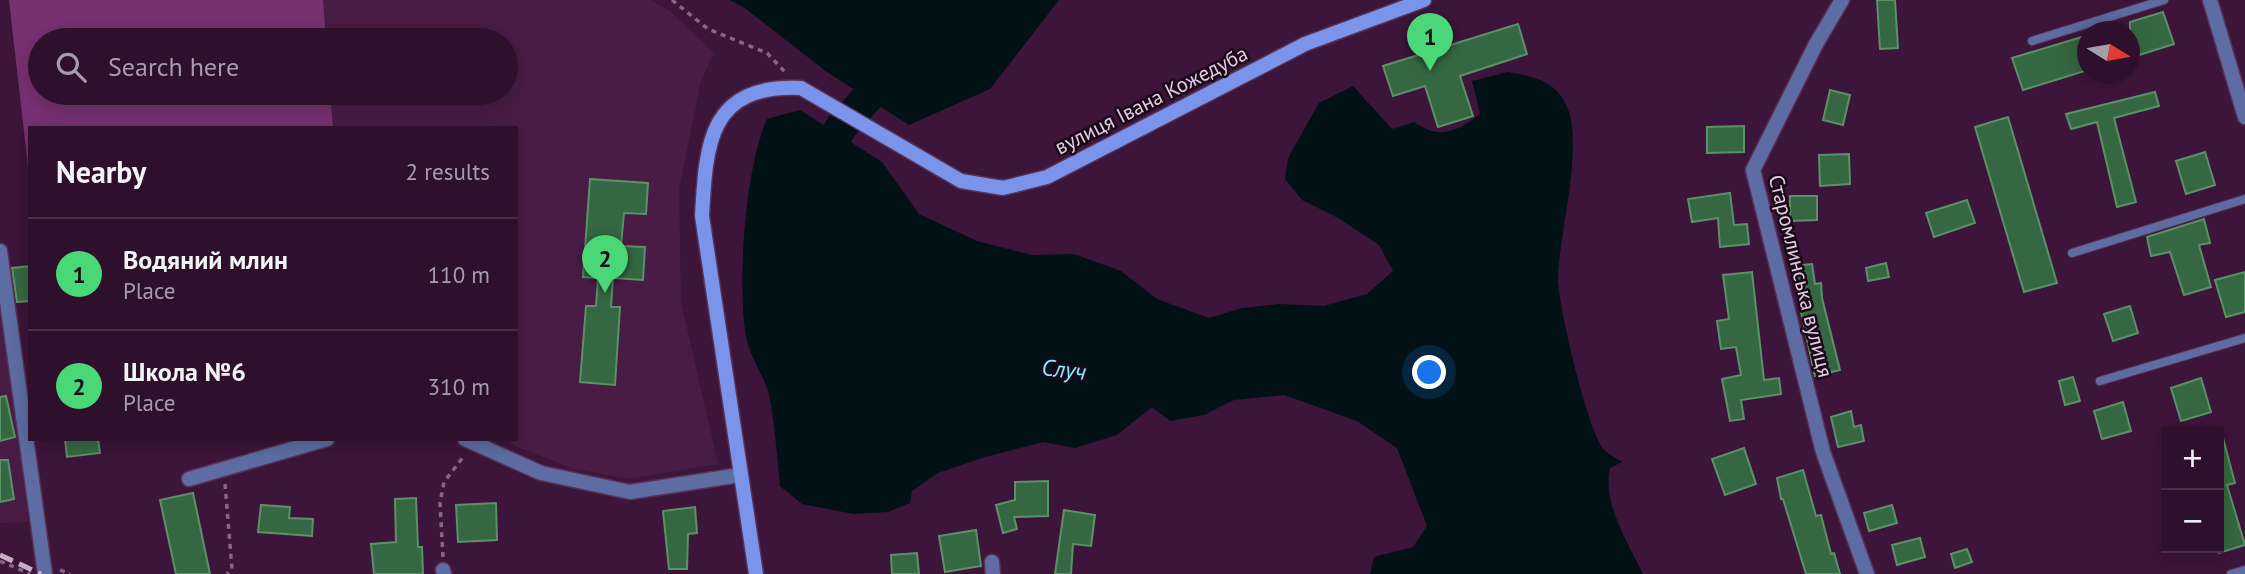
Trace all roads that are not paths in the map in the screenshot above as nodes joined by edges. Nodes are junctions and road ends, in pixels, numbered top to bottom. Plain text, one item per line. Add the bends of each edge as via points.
1 (1424, 0) edge
2 (1842, 0) edge
3 (2164, 0) edge
4 (2210, 0) edge
5 (2032, 41) dead end
6 (2245, 117) edge
7 (2245, 199) edge
8 (0, 251) edge
9 (2072, 253) dead end
10 (2245, 338) edge
11 (23, 374) edge
12 (2100, 381) dead end
13 (28, 419) edge
14 (30, 441) edge
15 (320, 441) edge
16 (469, 441) edge
17 (740, 475) junction
18 (189, 479) dead end
19 (2245, 570) edge
20 (45, 574) edge
21 (756, 574) edge
22 (1867, 574) edge
23 (2231, 574) edge

1 - 17 main road, вулиця Івана Кожедуба via 1305,44 1047,177 1003,188 961,181 801,88 774,87 749,95 727,111 712,133 705,159 702,216
2 - 22 street, Старомлинська вулиця via 1753,170 1823,452
3 - 5 lane
4 - 6 street
7 - 9 lane
8 - 11 street
10 - 12 lane
11 - 13 street
14 - 20 street
15 - 18 street
16 - 17 street via 541,473 630,492
17 - 21 main road
19 - 23 lane

